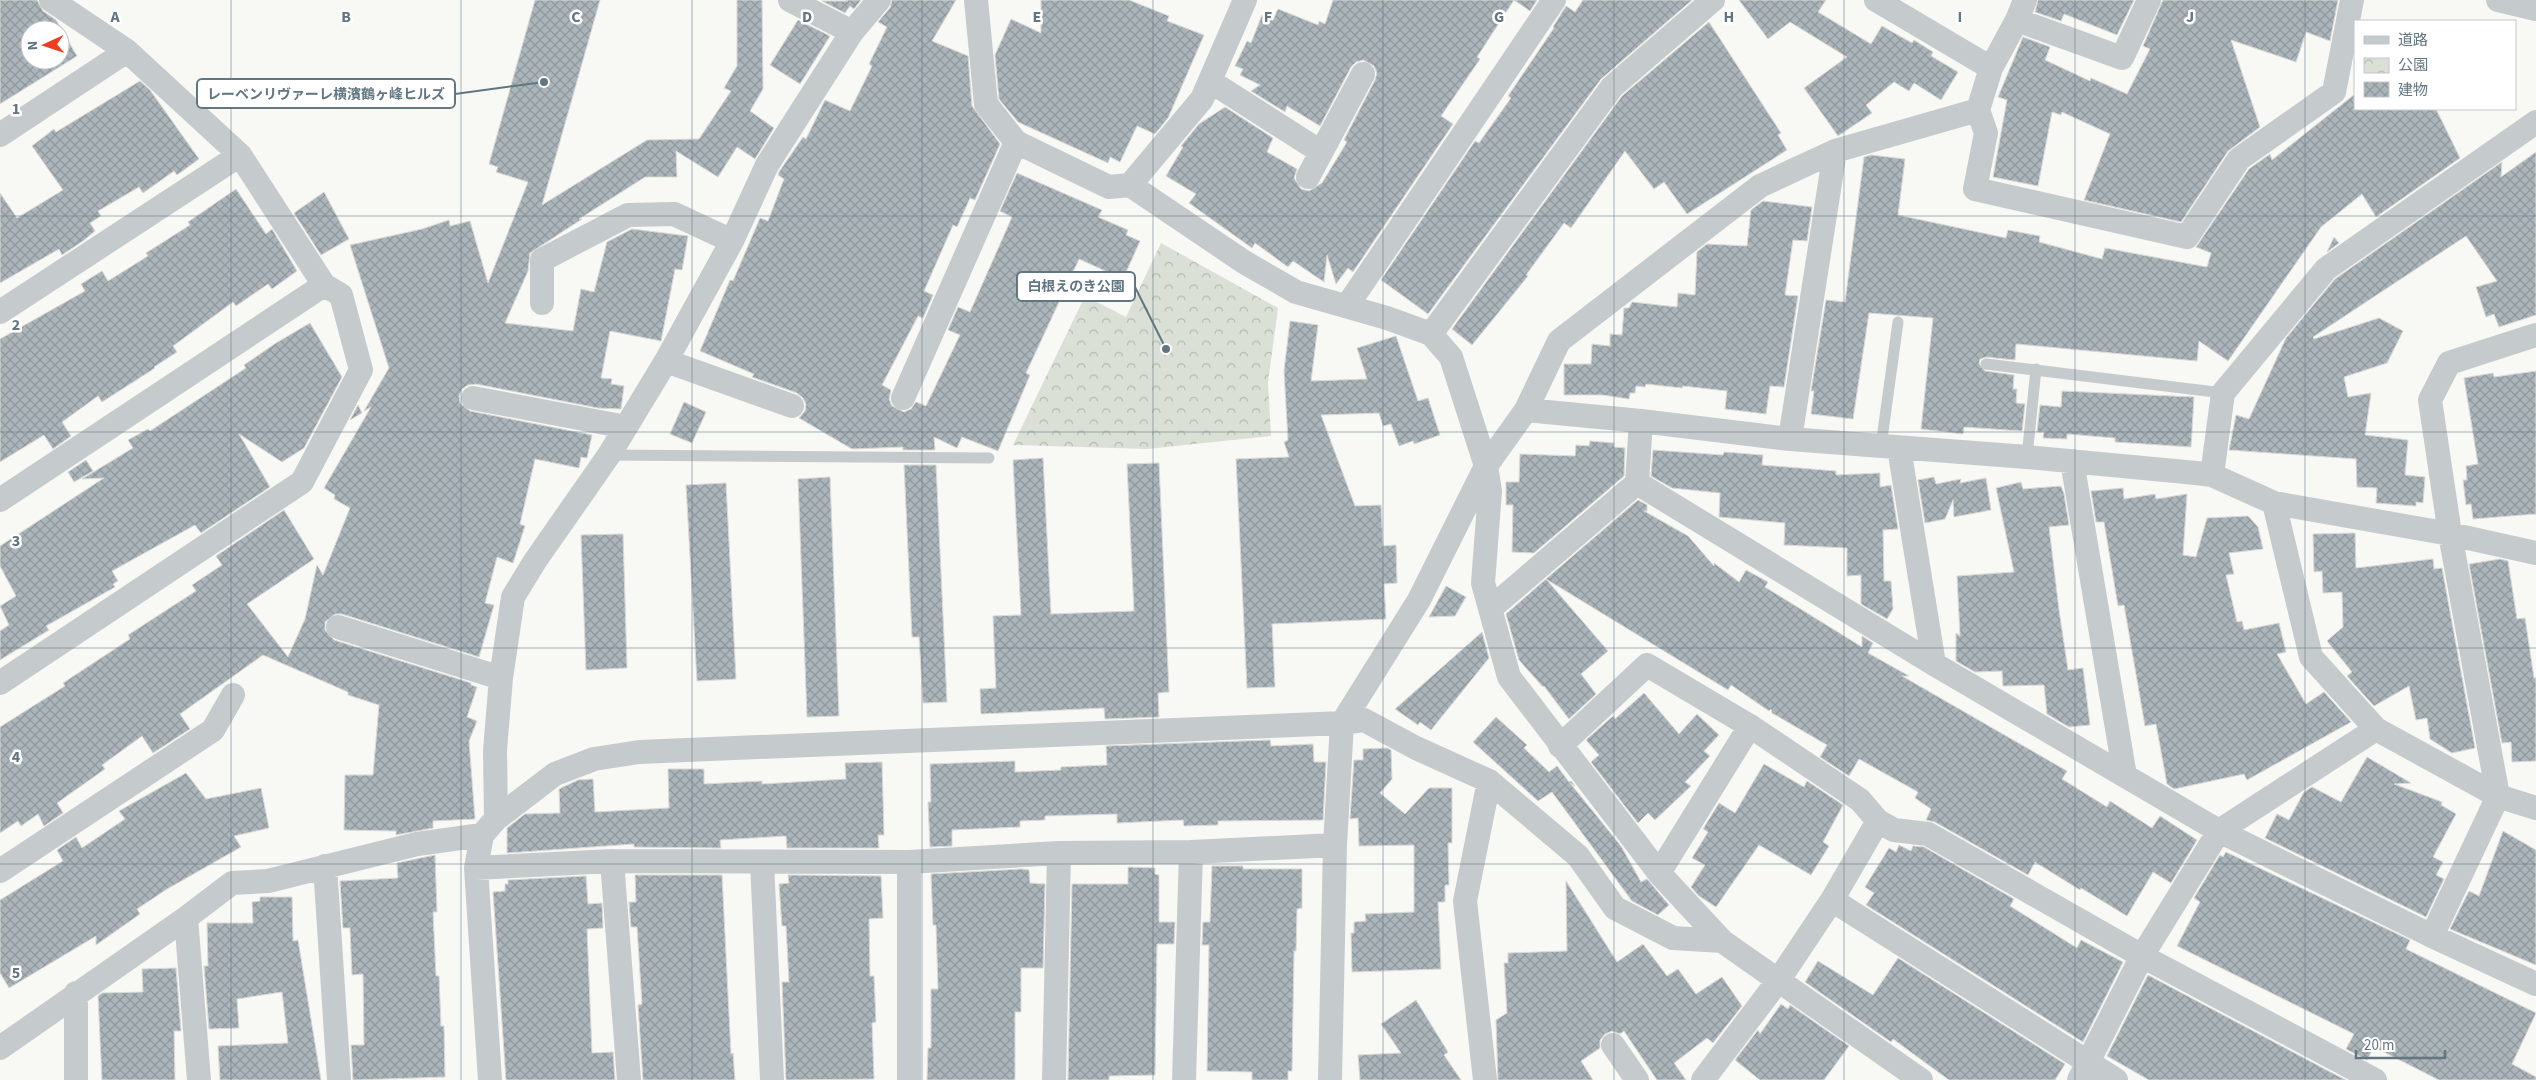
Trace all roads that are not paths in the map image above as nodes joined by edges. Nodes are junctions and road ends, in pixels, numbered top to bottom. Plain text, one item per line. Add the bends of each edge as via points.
1 (51, 0) edge
2 (790, 0) edge
3 (879, 0) edge
4 (976, 0) edge
5 (1245, 0) edge
6 (1554, 0) edge
7 (1713, 0) edge
8 (1876, 0) edge
9 (2149, 0) edge
10 (2352, 0) edge
11 (2498, 0) edge
12 (2536, 9) edge
13 (2021, 10) edge
14 (852, 32) junction
15 (127, 51) junction
16 (1991, 68) junction
17 (1363, 74) dead end
18 (1210, 81) junction
19 (1978, 110) junction
20 (2536, 122) edge
21 (0, 135) edge
22 (1016, 142) junction
23 (1835, 151) junction
24 (1321, 152) junction
25 (240, 155) junction
26 (1308, 177) dead end
27 (1130, 185) junction
28 (732, 241) junction
29 (324, 285) junction
30 (542, 303) dead end
31 (1347, 306) junction
32 (0, 312) edge
33 (1898, 322) dead end
34 (1431, 334) junction
35 (2536, 335) edge
36 (666, 361) junction
37 (1986, 364) dead end
38 (2036, 369) junction
39 (2223, 393) junction
40 (473, 398) dead end
41 (903, 398) dead end
42 (792, 406) dead end
43 (1526, 410) junction
44 (1642, 420) junction
45 (626, 427) junction
46 (1790, 439) junction
47 (1890, 447) junction
48 (609, 455) junction
49 (2028, 457) junction
50 (989, 458) dead end
51 (2072, 461) junction
52 (1486, 466) junction
53 (2212, 475) junction
54 (1637, 483) junction
55 (0, 500) edge
56 (2274, 502) junction
57 (2450, 534) junction
58 (2536, 553) edge
59 (1490, 609) junction
60 (338, 627) dead end
61 (1934, 664) junction
62 (501, 678) junction
63 (0, 683) edge
64 (233, 695) dead end
65 (1342, 724) junction
66 (1750, 726) junction
67 (2376, 729) junction
68 (1560, 746) junction
69 (2125, 776) junction
70 (1489, 781) junction
71 (2498, 796) junction
72 (2536, 808) edge
73 (1878, 821) junction
74 (489, 827) junction
75 (2219, 831) junction
76 (1335, 845) junction
77 (1191, 852) junction
78 (1059, 853) junction
79 (612, 861) junction
80 (762, 862) junction
81 (909, 862) junction
82 (325, 866) junction
83 (476, 868) junction
84 (0, 871) edge
85 (1659, 873) junction
86 (1832, 900) junction
87 (186, 918) junction
88 (2432, 936) junction
89 (1722, 941) junction
90 (2142, 956) junction
91 (1778, 982) junction
92 (2536, 984) edge
93 (76, 993) junction
94 (1613, 1045) dead end
95 (0, 1048) edge
96 (2083, 1072) edge
97 (76, 1080) edge
98 (199, 1080) edge
99 (339, 1080) edge
100 (490, 1080) edge
101 (629, 1080) edge
102 (772, 1080) edge
103 (909, 1080) edge
104 (1054, 1080) edge
105 (1184, 1080) edge
106 (1330, 1080) edge
107 (1485, 1080) edge
108 (1637, 1080) edge
109 (1703, 1080) edge
110 (1921, 1080) edge
111 (2116, 1080) edge
112 (2375, 1080) edge

1 - 15 street
2 - 14 street
3 - 14 street
4 - 22 street via 986,104
5 - 18 street
6 - 31 street
7 - 34 street via 1612,87
8 - 16 street
9 - 13 street via 2122,58
10 - 19 street via 2334,92 2239,158 2187,237 1975,189 1986,133
11 - 12 street
13 - 16 street
14 - 28 street via 767,165
15 - 21 street
15 - 25 street
16 - 19 street
17 - 24 street
18 - 24 street
18 - 27 street via 1202,99
19 - 23 street
20 - 39 street via 2326,269
22 - 27 street via 1109,187
22 - 41 street
23 - 43 street via 1760,186 1559,341
23 - 46 street
24 - 26 street
25 - 29 street
25 - 32 street
27 - 31 street via 1244,262 1289,288
28 - 30 street via 674,214 628,215 542,260
28 - 36 street
29 - 55 street
29 - 63 street via 342,295 361,370 302,482
31 - 34 street
33 - 47 lane
34 - 52 street via 1451,357
35 - 57 street via 2449,363 2430,400
36 - 42 street
36 - 45 street
37 - 38 lane
38 - 39 lane
38 - 49 lane
39 - 53 street
40 - 45 street
43 - 44 street
43 - 52 street
44 - 46 street
44 - 54 street
45 - 48 street
46 - 47 street
47 - 49 street
47 - 61 street
48 - 50 lane
48 - 62 street via 513,597
49 - 51 street
51 - 53 street
51 - 69 street
52 - 59 street via 1490,492 1483,583
52 - 65 street via 1419,600
53 - 56 street
54 - 59 street
54 - 61 street
56 - 57 street
56 - 67 street via 2311,658
57 - 58 street
57 - 71 street
59 - 68 street via 1509,677
60 - 62 street
61 - 69 street
62 - 74 street
64 - 84 street via 213,730
65 - 70 street via 1364,720
65 - 74 street via 639,752 594,760 555,774
65 - 76 street
66 - 68 street via 1647,665
66 - 73 street via 1860,800
66 - 85 street
67 - 71 street
67 - 75 street
68 - 85 street
69 - 75 street
70 - 89 street via 1578,856 1614,908 1674,938
70 - 107 street via 1465,901
71 - 72 street
71 - 88 street
73 - 86 street
73 - 90 street via 1894,830 1928,834
74 - 82 street
74 - 83 street
75 - 88 street
75 - 90 street
76 - 77 street
76 - 106 street
77 - 78 street
77 - 105 street
78 - 81 street
78 - 104 street
79 - 80 street
79 - 83 street
79 - 101 street
80 - 81 street
80 - 102 street
81 - 103 street
82 - 87 street via 268,881 232,883
82 - 99 street
83 - 100 street
85 - 89 street
86 - 91 street
86 - 96 street
87 - 93 street
87 - 98 street
88 - 92 street
89 - 91 street
90 - 96 street
90 - 112 street
91 - 109 street
91 - 110 street
93 - 95 street
93 - 97 street
94 - 108 street
96 - 111 street

